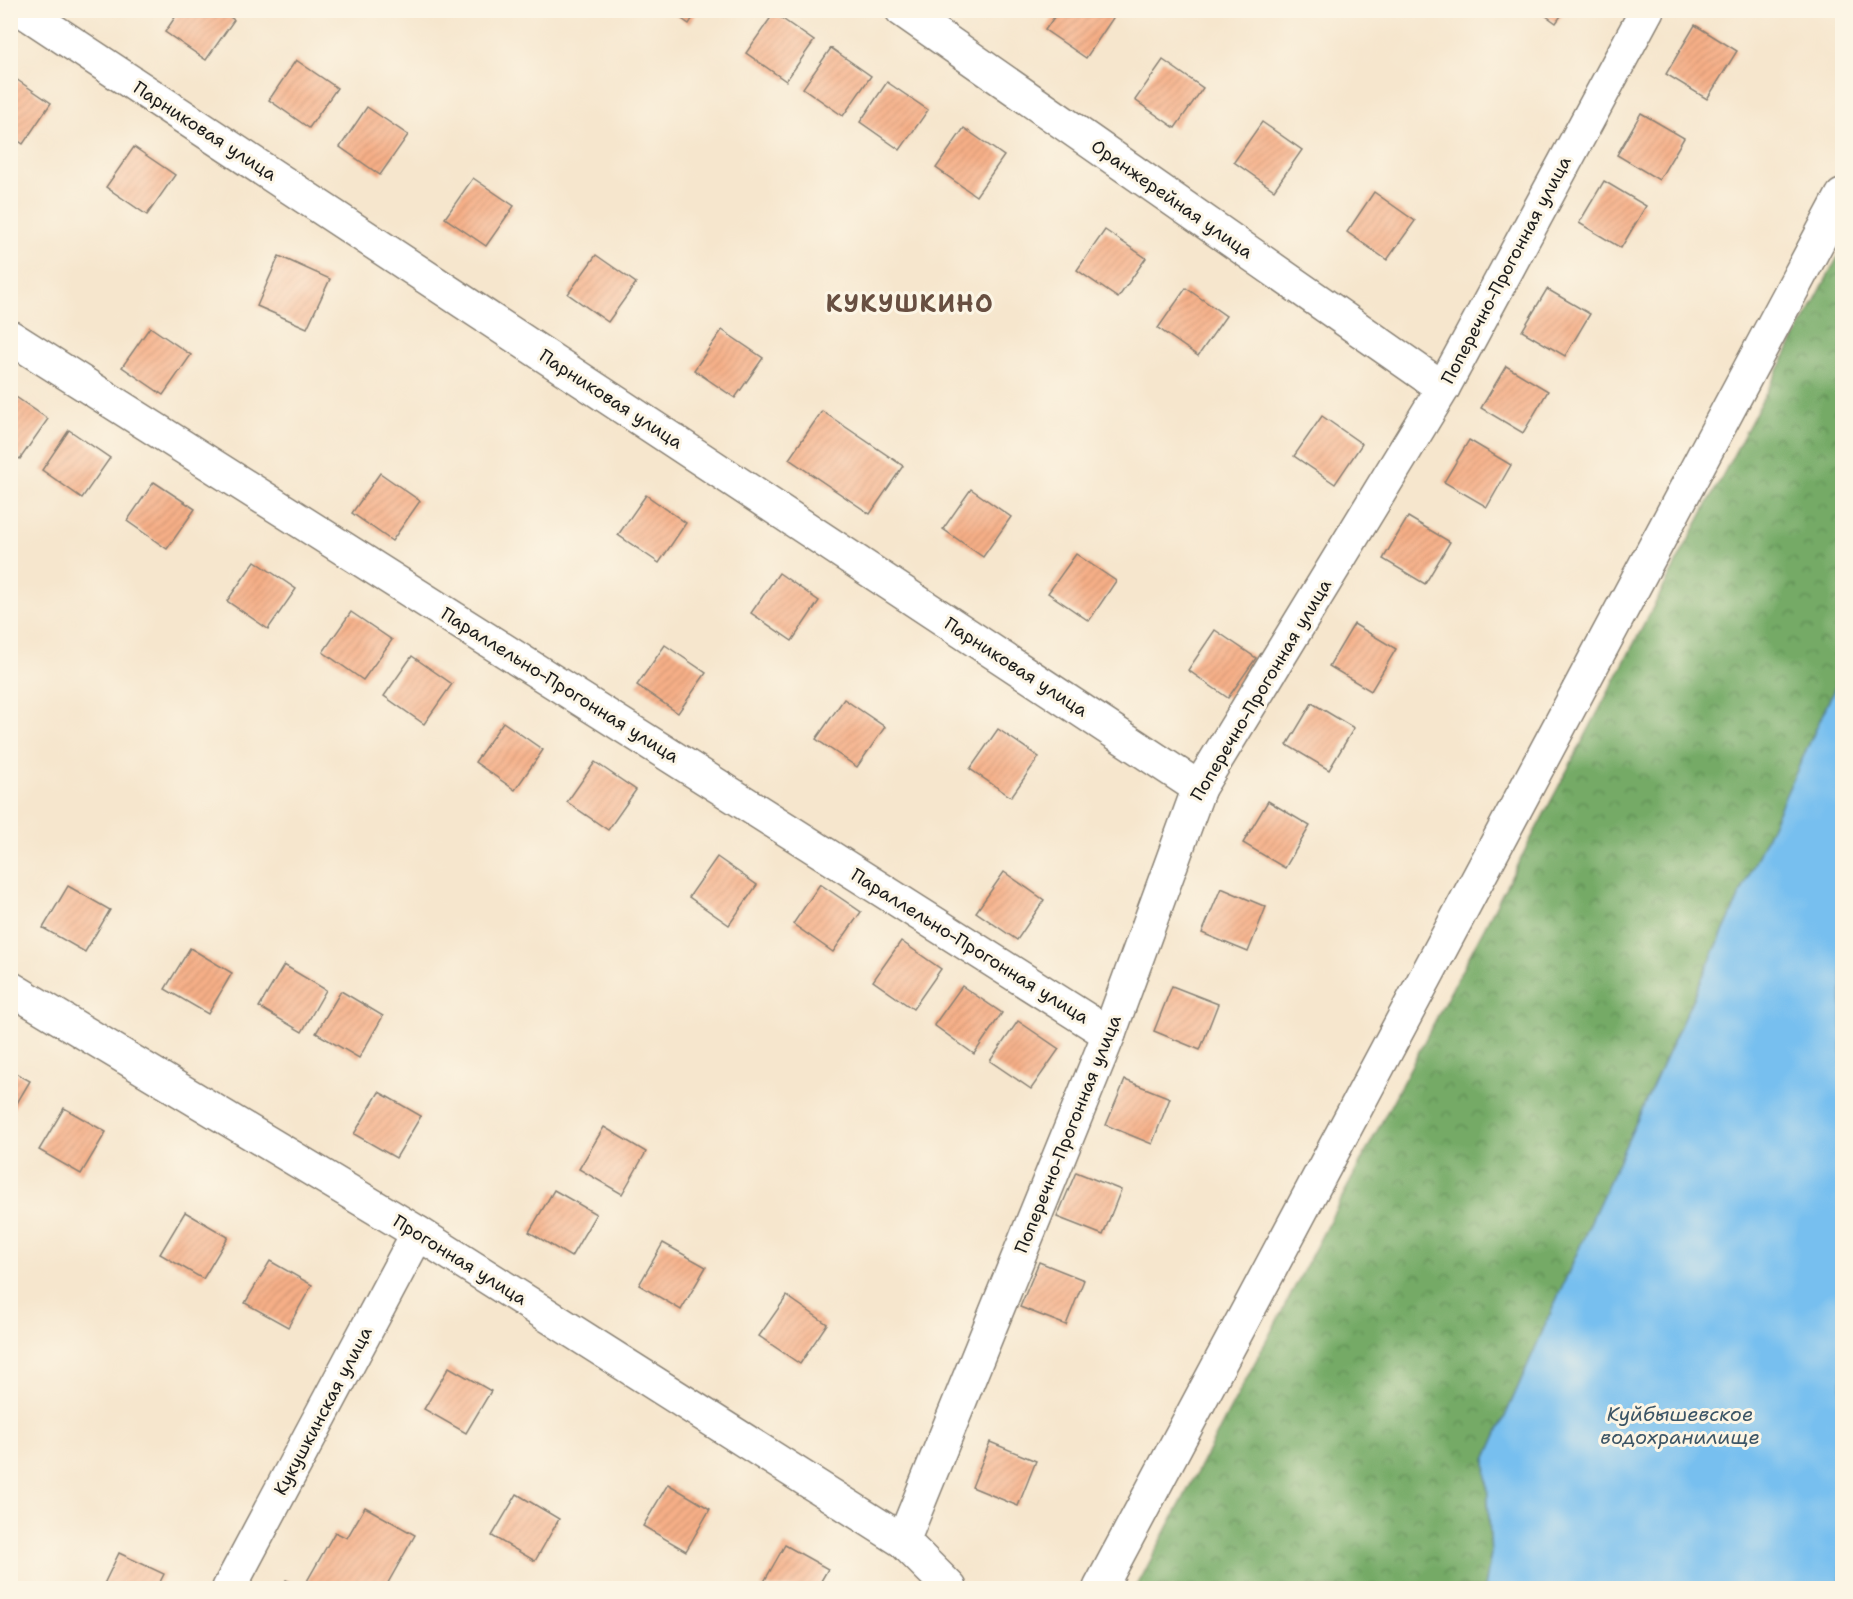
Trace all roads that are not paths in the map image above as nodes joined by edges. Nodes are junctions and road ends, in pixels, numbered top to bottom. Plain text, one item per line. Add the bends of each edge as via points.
1 (22, 10) edge
2 (902, 10) edge
3 (1647, 10) edge
4 (1842, 196) edge
5 (10, 337) edge
6 (1443, 388) junction
7 (1199, 788) junction
8 (10, 988) edge
9 (1109, 1034) junction
10 (418, 1233) junction
11 (903, 1541) junction
12 (229, 1588) edge
13 (950, 1588) edge
14 (1100, 1588) edge

1 - 7 street, Парниковая улица
2 - 6 street, Оранжерейная улица
3 - 6 street, Поперечно-Прогонная улица
4 - 14 street
5 - 9 street, Параллельно-Прогонная улица
6 - 7 street, Поперечно-Прогонная улица
7 - 9 street, Поперечно-Прогонная улица
8 - 10 street, Прогонная улица
9 - 11 street, Поперечно-Прогонная улица
10 - 11 street, Прогонная улица
10 - 12 street, Кукушкинская улица
11 - 13 street, Прогонная улица

